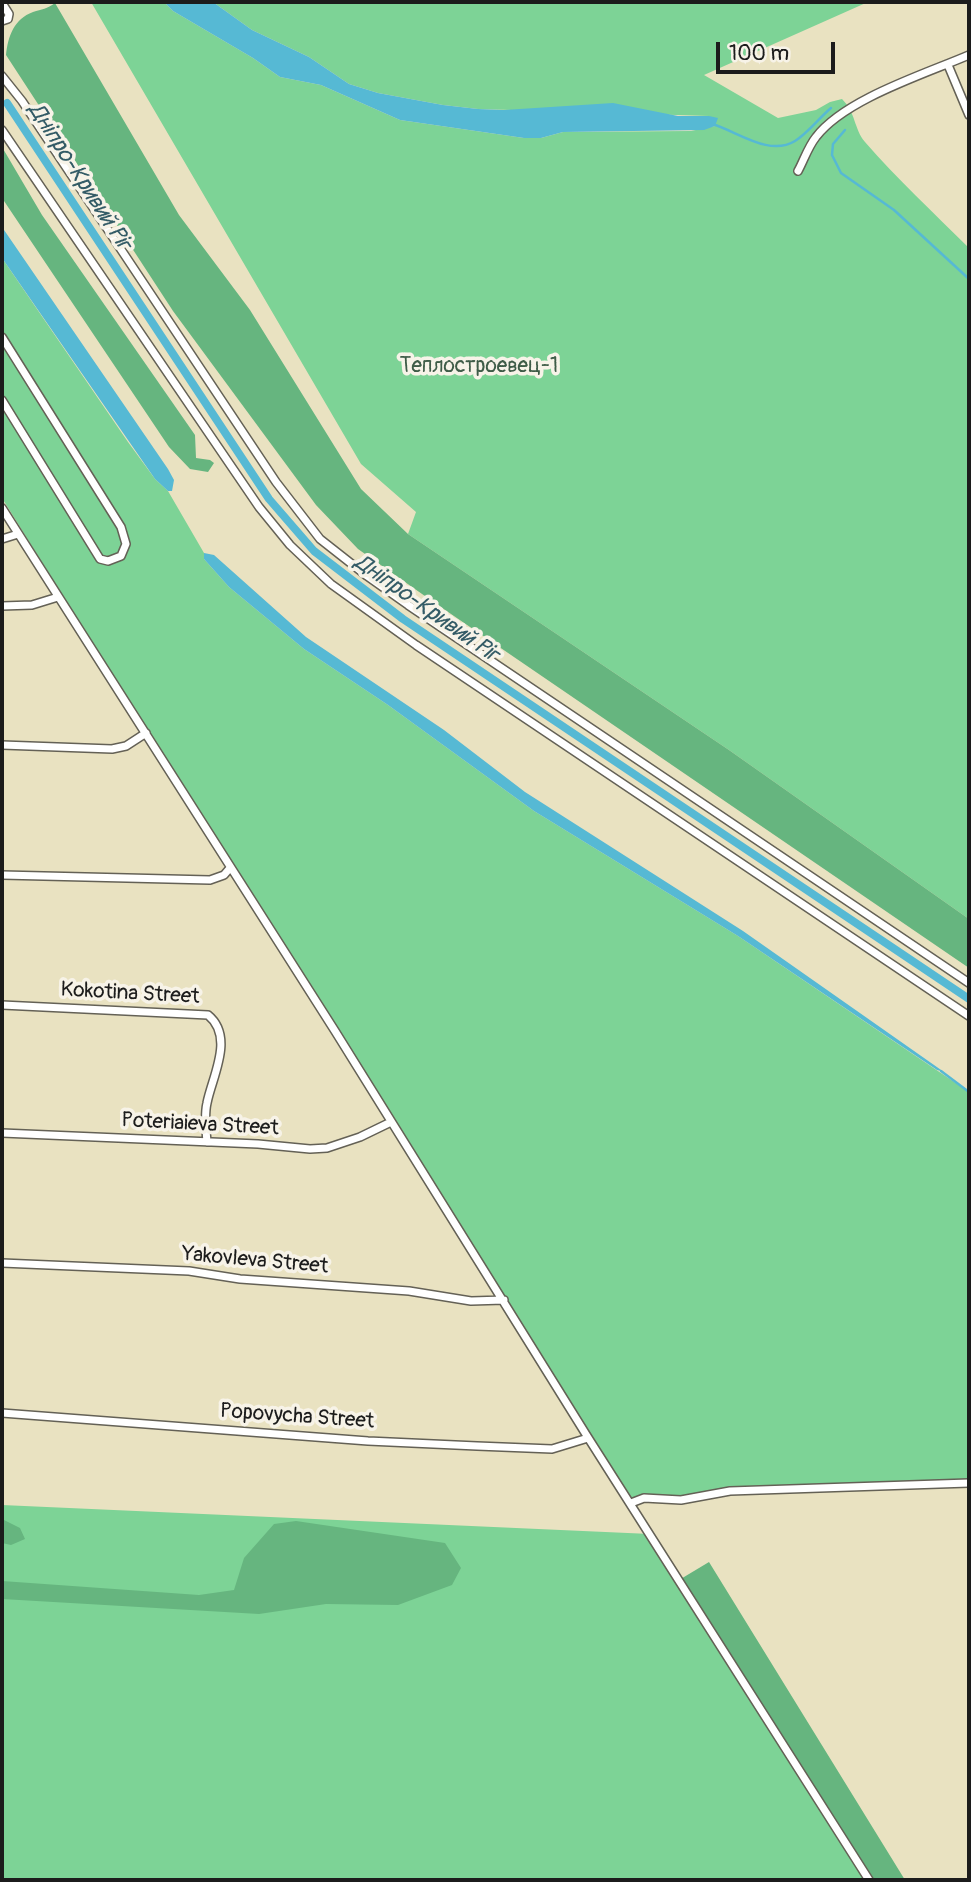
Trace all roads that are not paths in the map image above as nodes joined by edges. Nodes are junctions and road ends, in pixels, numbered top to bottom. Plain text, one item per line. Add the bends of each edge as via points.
1 (2, 3) edge
2 (2, 21) edge
3 (969, 55) edge
4 (948, 65) junction
5 (2, 76) edge
6 (969, 115) edge
7 (2, 130) edge
8 (798, 171) dead end
9 (2, 337) edge
10 (2, 400) edge
11 (2, 508) edge
12 (18, 534) junction
13 (2, 539) edge
14 (58, 597) junction
15 (2, 606) edge
16 (146, 733) junction
17 (2, 745) edge
18 (230, 868) junction
19 (2, 874) edge
20 (969, 983) edge
21 (2, 1005) edge
22 (969, 1016) edge
23 (391, 1122) junction
24 (2, 1133) edge
25 (206, 1142) junction
26 (2, 1263) edge
27 (504, 1300) junction
28 (2, 1413) edge
29 (588, 1438) junction
30 (969, 1483) edge
31 (631, 1503) junction
32 (869, 1880) edge

1 - 2 street via 9,14
3 - 4 street
4 - 6 street
4 - 8 street via 888,89 840,116 816,136
5 - 20 street via 276,482 320,539 408,605
7 - 22 street via 259,507 331,584
9 - 10 street via 121,527 126,544 121,556 100,559
11 - 12 street
12 - 13 street
12 - 14 street
14 - 15 street via 32,605
14 - 16 street
16 - 17 street via 112,749
16 - 18 street
18 - 19 street via 210,880
18 - 23 street
21 - 25 street, Kokotina Street via 208,1016 214,1020 220,1049 206,1103
23 - 25 street, Poteriaieva Street via 327,1148
23 - 27 street
24 - 25 street, Poteriaieva Street
26 - 27 street, Yakovleva Street via 189,1272
27 - 29 street
28 - 29 street, Popovycha Street via 477,1446 552,1449
29 - 31 street
30 - 31 street via 730,1491
31 - 32 street

